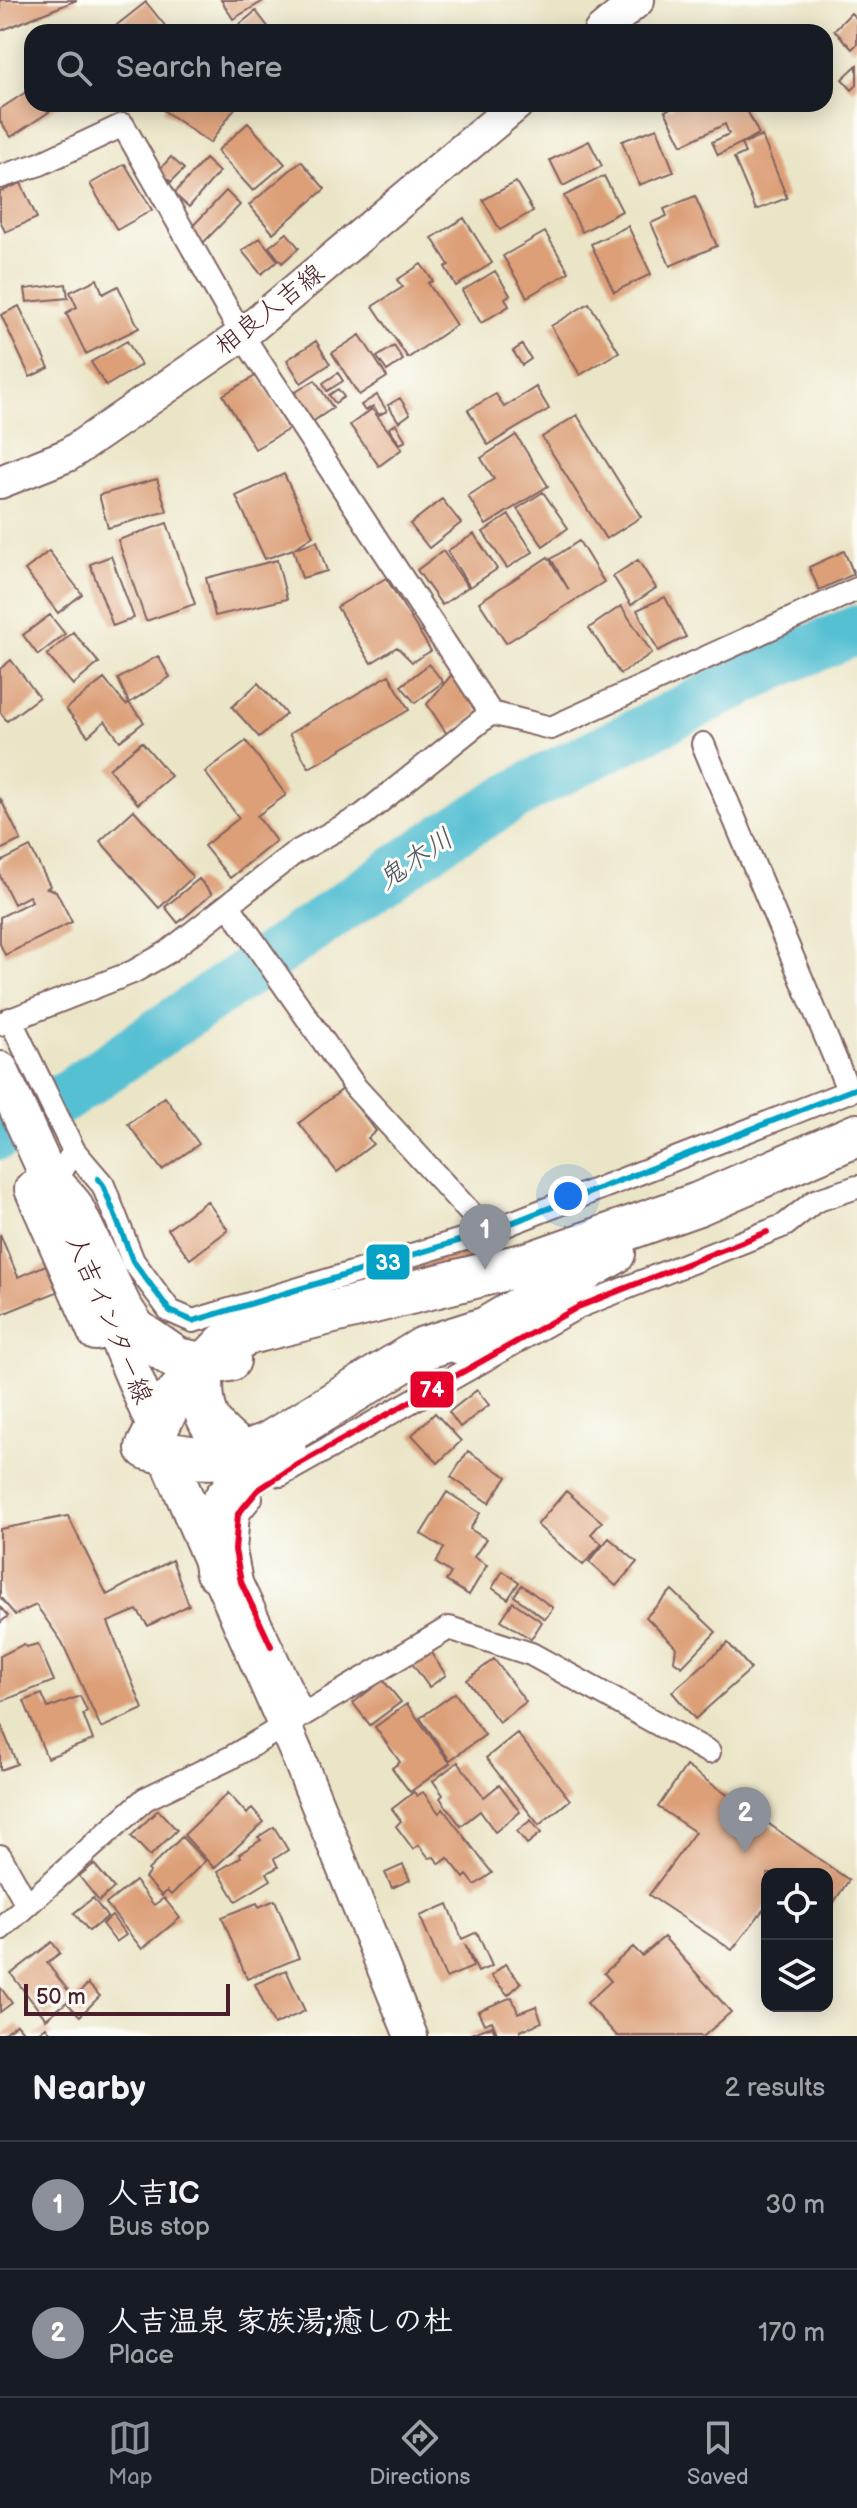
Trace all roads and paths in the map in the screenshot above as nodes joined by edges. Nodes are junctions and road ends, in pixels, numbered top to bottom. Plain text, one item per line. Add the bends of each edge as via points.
1 (638, 0) edge
2 (610, 24) edge
3 (507, 112) edge
4 (0, 177) edge
5 (242, 335) junction
6 (0, 482) edge
7 (857, 589) edge
8 (491, 713) junction
9 (703, 744) dead end
10 (229, 906) junction
11 (5, 1021) edge
12 (0, 1070) edge
13 (853, 1090) edge
14 (20, 1103) edge
15 (857, 1135) edge
16 (45, 1171) junction
17 (857, 1187) edge
18 (698, 1204) junction
19 (488, 1232) junction
20 (484, 1329) junction
21 (203, 1364) junction
22 (157, 1443) junction
23 (245, 1454) junction
24 (216, 1570) junction
25 (285, 1726) junction
26 (709, 1752) dead end
27 (0, 1856) edge
28 (27, 1904) junction
29 (0, 1929) edge
30 (411, 2036) edge

1 - 2 street
3 - 5 street, 相良人吉線
4 - 5 street via 123,125
5 - 6 street, 相良人吉線 via 68,455
5 - 8 street
7 - 8 street via 551,728
8 - 10 street via 363,815 293,854
9 - 13 street
10 - 11 street via 133,972
10 - 19 street via 356,1088
11 - 14 street
12 - 14 main road, 人吉インター線
13 - 19 street
14 - 16 main road, 人吉インター線
14 - 16 street
15 - 18 highway
16 - 19 street via 103,1185 133,1261 170,1311 193,1321
16 - 21 highway via 71,1206 135,1330 177,1359
16 - 22 main road, 人吉インター線
17 - 25 street via 815,1201 785,1225 578,1307 258,1490 238,1514 235,1550
18 - 20 highway
18 - 21 highway via 530,1263 249,1333 225,1344
20 - 23 highway via 424,1348
20 - 24 highway via 238,1485 221,1503 213,1530
21 - 22 highway via 171,1401
21 - 23 highway via 202,1404 212,1424
22 - 23 highway via 215,1459
22 - 24 main road, 人吉インター線
22 - 25 street
24 - 25 street
25 - 26 street via 449,1628 531,1654
25 - 28 street via 145,1799
25 - 30 street
27 - 28 street
28 - 29 street

